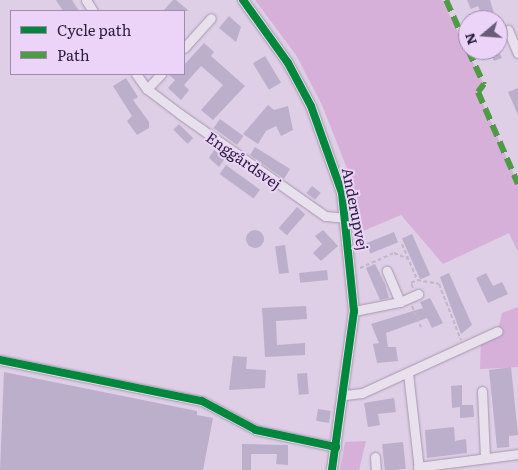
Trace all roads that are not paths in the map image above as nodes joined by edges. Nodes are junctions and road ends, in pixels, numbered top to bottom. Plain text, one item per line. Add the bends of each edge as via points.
1 (243, 0) edge
2 (212, 18) dead end
3 (508, 30) dead end
4 (185, 47) edge
5 (518, 52) edge
6 (137, 75) edge
7 (159, 75) edge
8 (147, 89) junction
9 (347, 218) junction
10 (387, 271) dead end
11 (414, 295) road end
12 (400, 302) junction
13 (354, 310) junction
14 (498, 332) dead end
15 (0, 360) edge
16 (408, 374) junction
17 (482, 391) dead end
18 (345, 395) junction
19 (336, 447) junction
20 (518, 454) edge
21 (375, 457) dead end
22 (484, 457) junction
23 (418, 468) edge
24 (332, 470) edge
25 (376, 470) edge

1 - 9 street, Anderupvej via 288,63 311,106 331,155
2 - 4 street
3 - 5 street
6 - 8 street, Enggårdsvej
7 - 8 street
8 - 9 street, Enggårdsvej via 325,216
9 - 13 street, Anderupvej
10 - 12 street
11 - 12 street
12 - 13 street
13 - 18 street, Anderupvej
14 - 16 street
15 - 19 street via 202,401 256,430
16 - 18 street via 362,393
16 - 23 street
17 - 22 street
18 - 19 street, Anderupvej
19 - 24 street, Anderupvej
20 - 22 street
21 - 25 street
22 - 23 street

